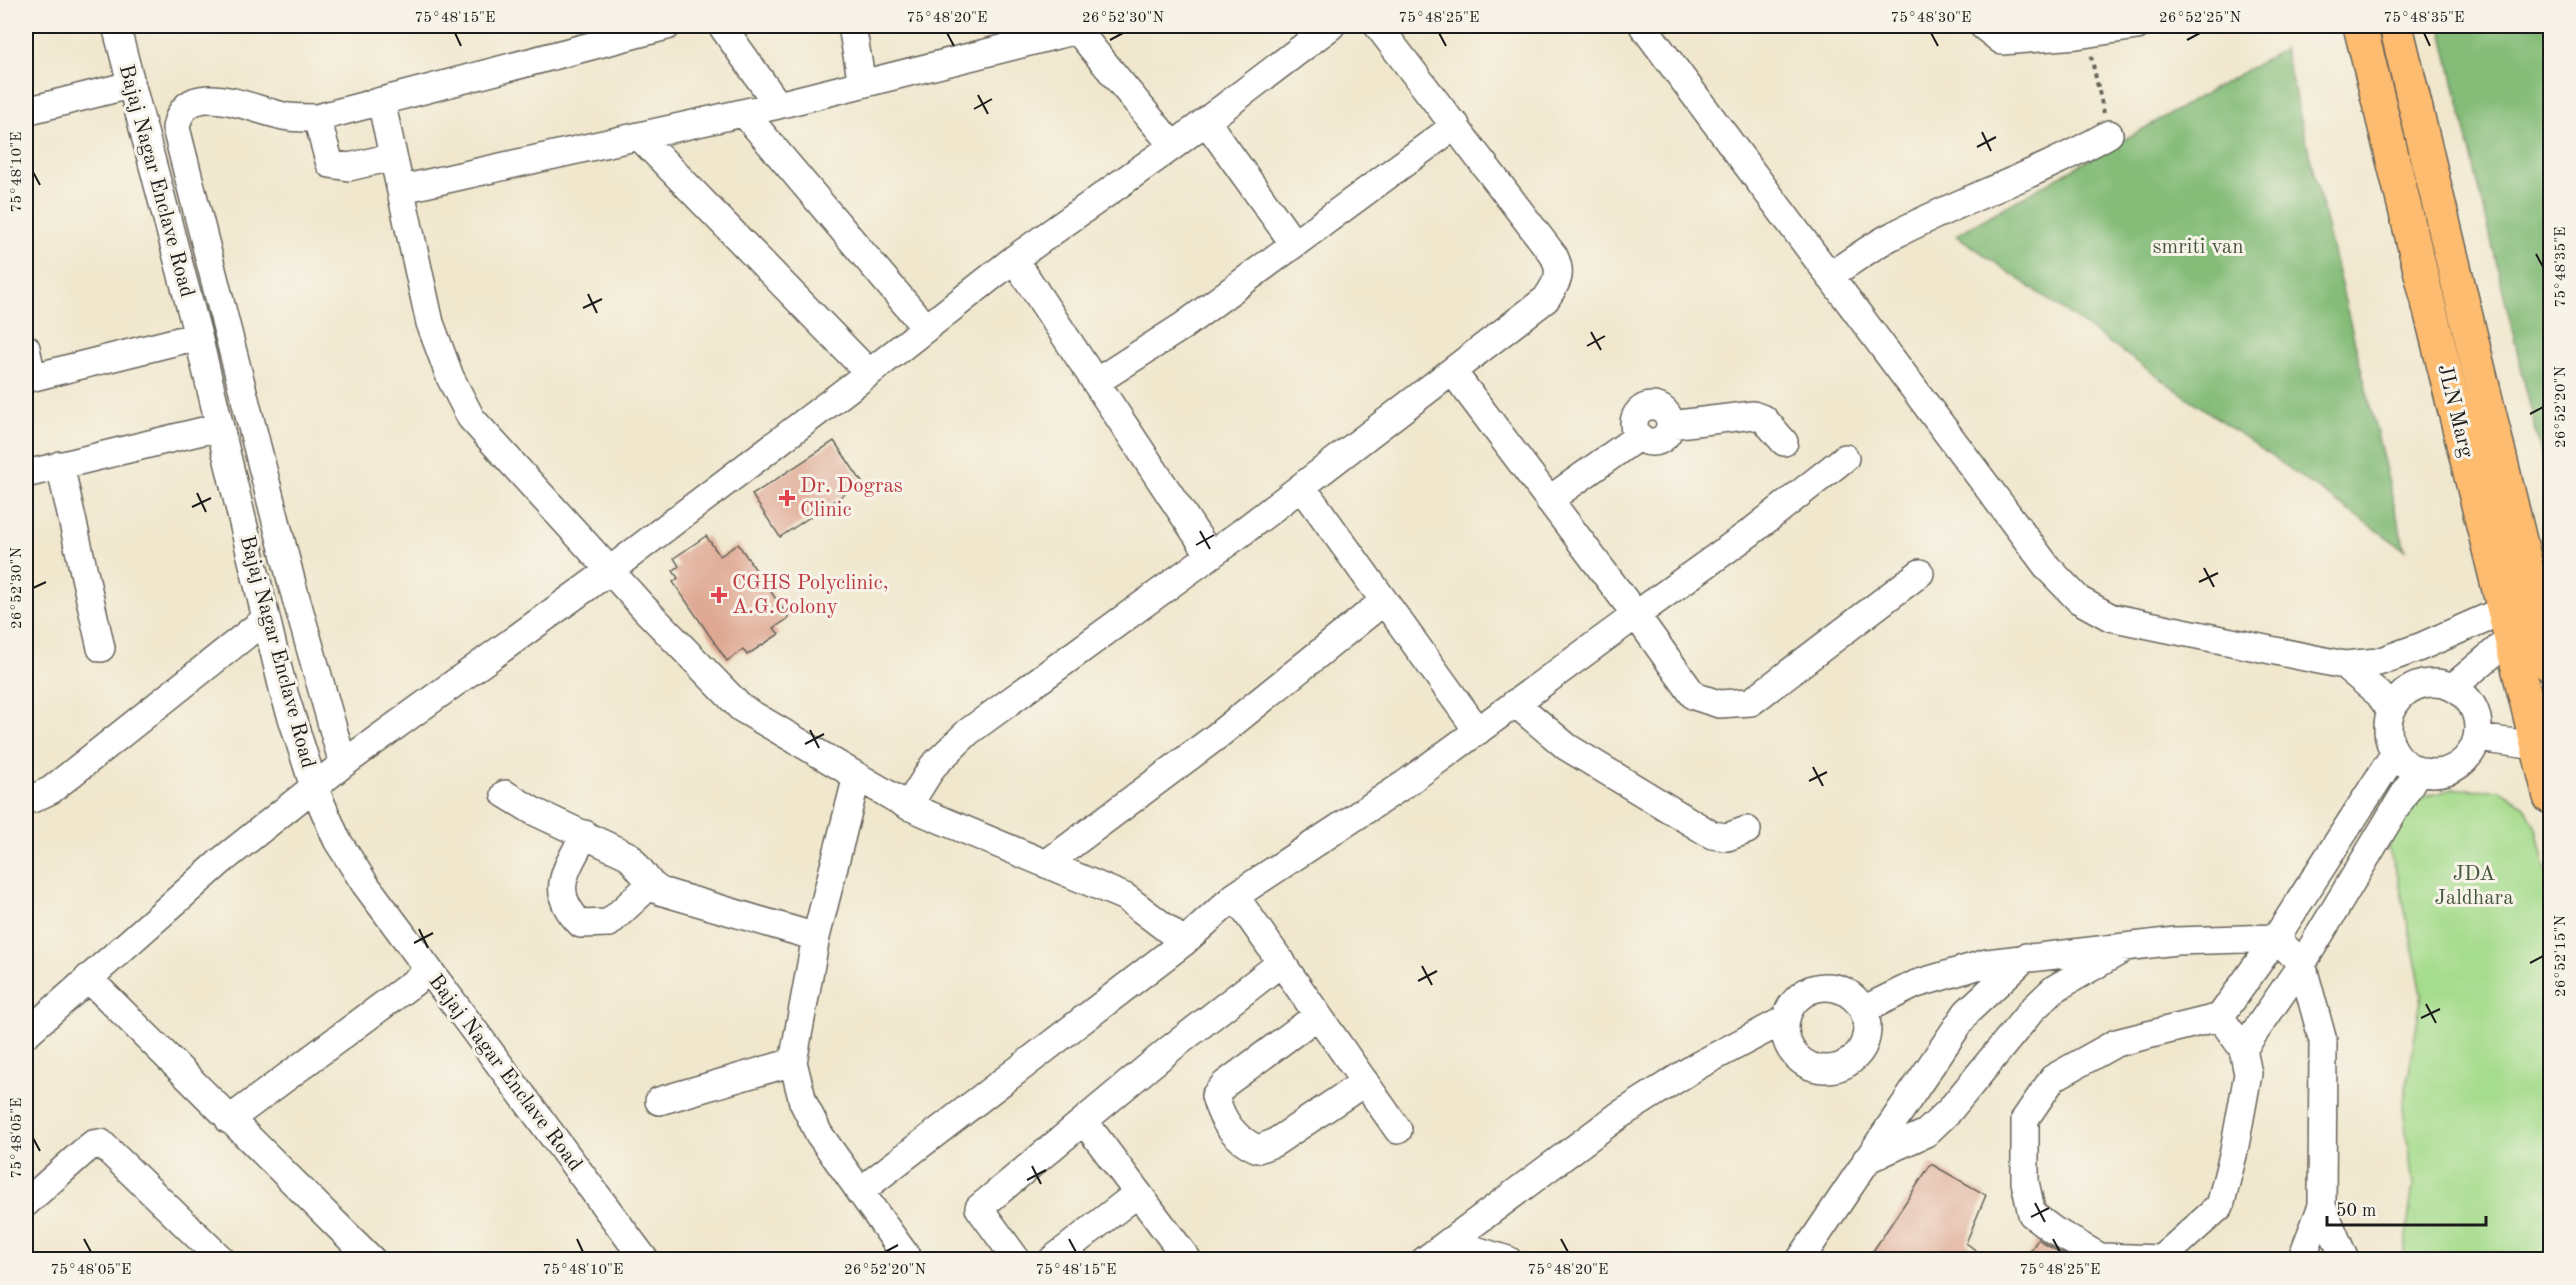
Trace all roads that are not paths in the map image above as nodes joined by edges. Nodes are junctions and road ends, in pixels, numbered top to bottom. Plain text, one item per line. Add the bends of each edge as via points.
1 (116, 26) edge
2 (667, 26) edge
3 (722, 26) edge
4 (852, 26) edge
5 (1331, 26) edge
6 (1378, 26) edge
7 (1643, 26) edge
8 (1983, 26) edge
9 (2137, 26) edge
10 (2360, 26) edge
11 (2396, 26) edge
12 (1076, 28) edge
13 (1302, 36) edge
14 (862, 84) junction
15 (130, 85) junction
16 (381, 101) junction
17 (778, 105) junction
18 (26, 111) edge
19 (744, 113) junction
20 (317, 118) junction
21 (1206, 121) junction
22 (1456, 125) junction
23 (2109, 134) road end
24 (639, 136) junction
25 (1173, 146) junction
26 (392, 156) junction
27 (402, 189) junction
28 (1294, 244) junction
29 (1014, 259) junction
30 (1829, 276) junction
31 (926, 328) junction
32 (198, 336) junction
33 (26, 348) edge
34 (1453, 372) junction
35 (869, 373) junction
36 (29, 378) edge
37 (1096, 382) junction
38 (219, 427) junction
39 (1784, 442) dead end
40 (1845, 458) dead end
41 (60, 465) junction
42 (26, 474) edge
43 (1302, 487) junction
44 (1549, 500) junction
45 (1210, 555) junction
46 (609, 571) junction
47 (1920, 573) dead end
48 (1384, 601) junction
49 (1636, 615) junction
50 (266, 619) junction
51 (2508, 624) junction
52 (101, 648) dead end
53 (2344, 665) junction
54 (2550, 665) edge
55 (2453, 687) junction
56 (1515, 703) junction
57 (2391, 711) junction
58 (1478, 731) junction
59 (2478, 738) junction
60 (2537, 746) junction
61 (2395, 753) junction
62 (343, 764) junction
63 (2418, 771) junction
64 (857, 776) junction
65 (314, 787) junction
66 (505, 794) dead end
67 (2550, 796) edge
68 (26, 798) edge
69 (908, 806) junction
70 (1747, 830) dead end
71 (585, 834) junction
72 (1046, 864) junction
73 (651, 884) junction
74 (1235, 896) junction
75 (816, 937) junction
76 (2276, 938) junction
77 (1184, 942) junction
78 (2127, 946) junction
79 (2026, 957) junction
80 (1282, 962) junction
81 (2302, 964) junction
82 (429, 971) junction
83 (88, 978) junction
84 (1863, 1010) junction
85 (1318, 1015) junction
86 (2220, 1017) junction
87 (1786, 1019) junction
88 (26, 1034) edge
89 (2243, 1049) junction
90 (794, 1062) junction
91 (1365, 1082) junction
92 (659, 1101) dead end
93 (229, 1120) junction
94 (1084, 1121) junction
95 (1398, 1130) dead end
96 (1866, 1160) junction
97 (858, 1192) junction
98 (1138, 1193) junction
99 (26, 1203) edge
100 (2322, 1206) junction
101 (1449, 1242) junction
102 (222, 1260) edge
103 (372, 1260) edge
104 (645, 1260) edge
105 (909, 1260) edge
106 (1017, 1260) edge
107 (1052, 1260) edge
108 (1188, 1260) edge
109 (1425, 1260) edge
110 (1508, 1260) edge
111 (1800, 1260) edge
112 (2301, 1260) edge
113 (2345, 1260) edge

1 - 15 street, Bajaj Nagar Enclave Road
2 - 16 street
3 - 17 street
4 - 14 street
5 - 13 street
6 - 22 street
7 - 30 street
8 - 9 street via 2002,41
10 - 51 main road, JLN Marg
11 - 54 main road, JLN Marg
12 - 14 street
12 - 25 street
13 - 21 street
14 - 17 street
15 - 18 street
15 - 32 street, Bajaj Nagar Enclave Road
16 - 20 street
16 - 26 street
17 - 19 street
19 - 24 street
19 - 31 street
20 - 26 street via 330,164 349,167
20 - 62 street via 288,117 216,100 190,102 178,112 176,128 292,584
21 - 25 street
21 - 28 street
22 - 28 street
22 - 34 street via 1527,218 1560,269 1560,277 1546,299
23 - 30 street via 2067,158 1889,237
24 - 27 street
24 - 35 street
25 - 29 street
26 - 27 street
27 - 46 street via 430,323 450,377 471,418
28 - 37 street via 1183,326
29 - 31 street
29 - 37 street
30 - 53 street via 2048,568 2079,600 2110,617
31 - 35 street
32 - 36 street
32 - 38 street, Bajaj Nagar Enclave Road
33 - 36 street
34 - 43 street
34 - 44 street
35 - 46 street
37 - 45 street
38 - 41 street
38 - 50 street, Bajaj Nagar Enclave Road
39 - 44 street via 1764,419 1753,415 1670,425 1661,440 1645,441 1639,436
40 - 49 street via 1752,532
41 - 42 street
41 - 52 street
43 - 45 street
43 - 48 street
44 - 49 street
45 - 69 street via 968,732 933,766
46 - 62 street
46 - 64 street via 741,708
47 - 49 street via 1751,702 1719,704 1694,696
48 - 58 street
48 - 72 street via 1217,735
49 - 56 street
50 - 65 street, Bajaj Nagar Enclave Road via 284,693
50 - 68 street via 51,790
51 - 53 street via 2378,662
51 - 55 street
51 - 60 main road, JLN Marg
53 - 57 street via 2379,694
55 - 57 street via 2424,683 2399,698
55 - 59 street via 2475,708
56 - 58 street
56 - 70 street via 1568,747 1712,835 1727,837
57 - 61 street via 2388,732
58 - 74 street
59 - 60 street
59 - 63 street via 2462,764 2433,774
60 - 67 main road, JLN Marg
61 - 63 street
61 - 76 street
62 - 65 street
63 - 81 street
64 - 69 street
64 - 75 street
65 - 82 street, Bajaj Nagar Enclave Road via 336,840
65 - 83 street via 220,861
66 - 71 street via 533,812
69 - 72 street
71 - 73 street via 629,856
71 - 73 street via 563,879 562,900 581,924 609,923
72 - 77 street via 1125,897
73 - 75 street via 660,891
74 - 77 street
74 - 80 street
75 - 90 street
76 - 78 street
76 - 81 street
76 - 86 street
77 - 97 street
78 - 79 street
78 - 96 street via 2047,996 1926,1133
79 - 84 street via 1987,963 1916,984
79 - 96 street via 1967,1012
80 - 85 street
80 - 94 street
81 - 89 street
81 - 100 street via 2323,1041
82 - 93 street
82 - 104 street, Bajaj Nagar Enclave Road
83 - 88 street
83 - 93 street
84 - 87 street via 1848,994 1828,987 1802,996
84 - 87 street via 1867,1022 1863,1047 1855,1058 1831,1069 1818,1069 1796,1056 1788,1045
85 - 91 street
85 - 91 street via 1225,1084 1215,1096 1230,1130 1258,1149 1274,1143
86 - 89 street
86 - 89 street via 2116,1043 2053,1078 2025,1119 2025,1182 2032,1214 2100,1257 2161,1259 2220,1206 2248,1074
87 - 101 street via 1697,1066 1618,1116
90 - 92 street
90 - 97 street via 803,1102 819,1134
91 - 95 street
93 - 103 street
94 - 98 street
94 - 106 street via 979,1208
96 - 111 street
97 - 105 street
98 - 107 street
98 - 108 street
99 - 102 street via 82,1152 101,1143
100 - 112 street
100 - 113 street
101 - 109 street
101 - 110 street

